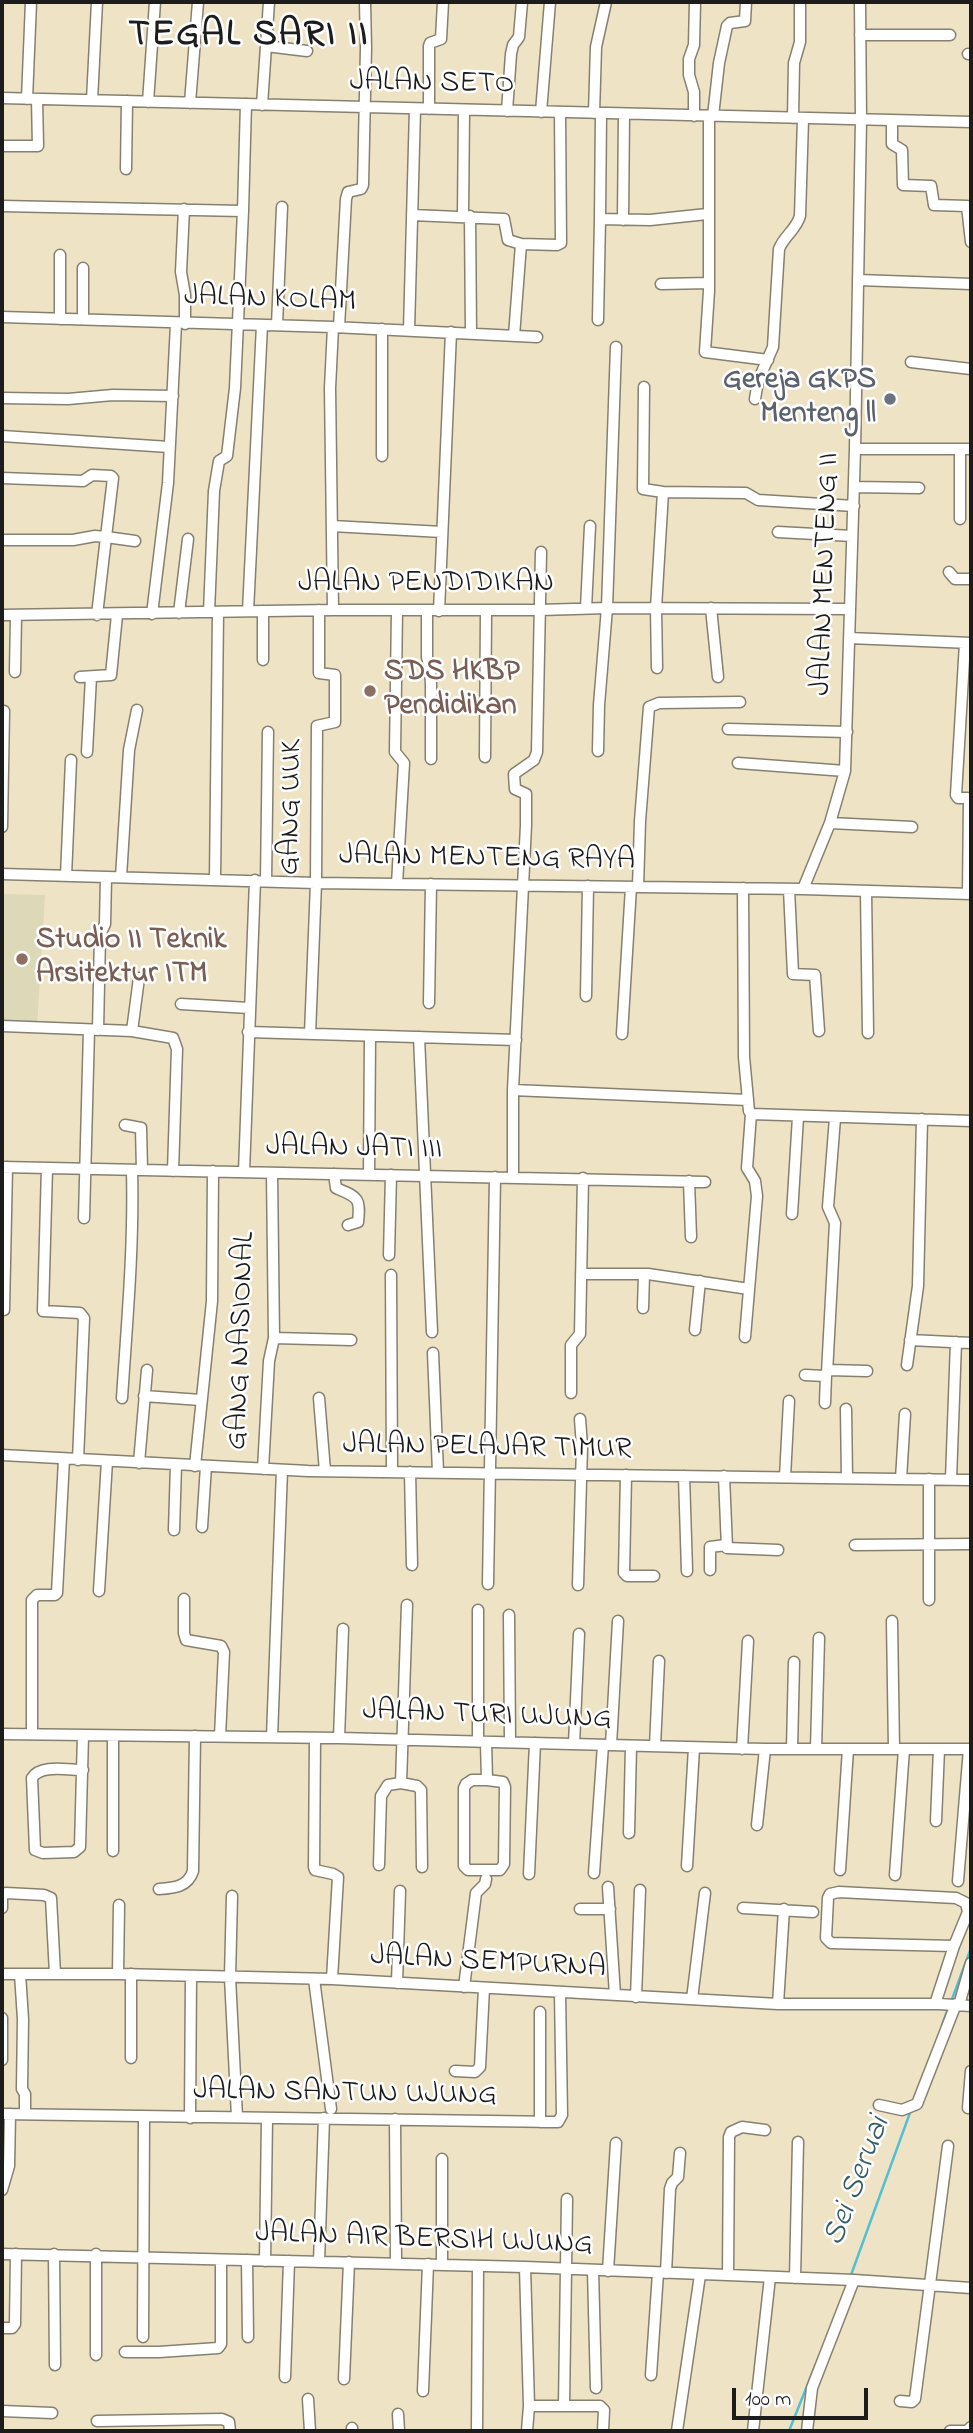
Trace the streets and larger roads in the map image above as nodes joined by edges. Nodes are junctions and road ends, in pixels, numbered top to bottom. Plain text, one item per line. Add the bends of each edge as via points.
1 (31, 2) edge
2 (97, 2) edge
3 (155, 2) edge
4 (198, 2) edge
5 (269, 2) edge
6 (365, 2) edge
7 (443, 2) edge
8 (522, 2) edge
9 (550, 2) edge
10 (606, 2) edge
11 (695, 2) edge
12 (746, 2) edge
13 (800, 2) edge
14 (860, 2) edge
15 (860, 35) junction
16 (950, 35) dead end
17 (266, 46) junction
18 (307, 51) dead end
19 (2, 98) edge
20 (32, 99) junction
21 (92, 100) junction
22 (127, 101) junction
23 (148, 102) junction
24 (190, 103) junction
25 (246, 104) junction
26 (261, 105) junction
27 (364, 107) junction
28 (415, 109) junction
29 (429, 109) junction
30 (464, 110) junction
31 (507, 111) junction
32 (541, 112) junction
33 (560, 112) junction
34 (597, 113) junction
35 (624, 114) junction
36 (694, 116) junction
37 (711, 116) junction
38 (798, 119) junction
39 (861, 120) junction
40 (892, 121) junction
41 (971, 122) edge
42 (2, 146) edge
43 (126, 169) dead end
44 (2, 206) edge
45 (282, 206) dead end
46 (184, 209) junction
47 (243, 211) junction
48 (707, 214) junction
49 (412, 215) junction
50 (467, 216) junction
51 (970, 218) edge
52 (600, 219) junction
53 (623, 220) junction
54 (971, 242) edge
55 (521, 244) junction
56 (60, 256) dead end
57 (83, 268) dead end
58 (858, 281) junction
59 (709, 283) junction
60 (661, 284) dead end
61 (971, 284) edge
62 (2, 317) edge
63 (60, 319) junction
64 (83, 319) junction
65 (598, 320) dead end
66 (181, 324) junction
67 (239, 325) junction
68 (262, 325) junction
69 (277, 325) junction
70 (336, 327) junction
71 (382, 329) junction
72 (410, 330) junction
73 (451, 332) junction
74 (471, 333) junction
75 (514, 336) junction
76 (537, 337) dead end
77 (617, 347) dead end
78 (768, 360) junction
79 (911, 362) dead end
80 (971, 369) edge
81 (644, 387) dead end
82 (173, 396) junction
83 (2, 398) edge
84 (755, 399) dead end
85 (2, 436) edge
86 (169, 447) junction
87 (855, 449) junction
88 (965, 449) edge
89 (382, 456) dead end
90 (2, 478) edge
91 (854, 487) junction
92 (919, 488) dead end
93 (663, 492) junction
94 (854, 506) junction
95 (960, 519) dead end
96 (332, 526) junction
97 (590, 526) dead end
98 (442, 532) junction
99 (778, 532) dead end
100 (852, 536) junction
101 (106, 537) junction
102 (188, 539) dead end
103 (2, 540) edge
104 (135, 541) dead end
105 (541, 552) dead end
106 (949, 572) dead end
107 (971, 579) edge
108 (586, 608) junction
109 (607, 608) junction
110 (656, 608) junction
111 (711, 608) junction
112 (850, 609) junction
113 (319, 610) junction
114 (333, 610) junction
115 (397, 610) junction
116 (540, 610) junction
117 (248, 611) junction
118 (263, 611) junction
119 (433, 611) junction
120 (486, 611) junction
121 (214, 612) junction
122 (152, 614) junction
123 (179, 614) junction
124 (2, 615) edge
125 (97, 615) junction
126 (117, 615) junction
127 (16, 616) junction
128 (849, 638) junction
129 (968, 643) edge
130 (263, 660) dead end
131 (657, 667) dead end
132 (15, 672) dead end
133 (718, 677) dead end
134 (740, 702) dead end
135 (136, 710) dead end
136 (4, 711) dead end
137 (728, 729) dead end
138 (268, 732) dead end
139 (847, 732) junction
140 (598, 751) dead end
141 (87, 752) dead end
142 (485, 757) dead end
143 (431, 759) dead end
144 (71, 760) dead end
145 (738, 763) dead end
146 (845, 771) junction
147 (830, 823) junction
148 (2, 827) edge
149 (912, 827) dead end
150 (2, 874) edge
151 (66, 876) junction
152 (106, 877) junction
153 (121, 877) junction
154 (215, 880) junction
155 (260, 881) junction
156 (316, 883) junction
157 (397, 884) junction
158 (431, 884) junction
159 (524, 885) junction
160 (588, 886) junction
161 (635, 887) junction
162 (743, 888) junction
163 (789, 889) junction
164 (803, 889) junction
165 (866, 891) junction
166 (970, 894) edge
167 (139, 978) dead end
168 (586, 996) dead end
169 (429, 1003) dead end
170 (181, 1004) dead end
171 (249, 1008) junction
172 (2, 1026) edge
173 (93, 1030) junction
174 (132, 1031) junction
175 (819, 1031) dead end
176 (248, 1032) junction
177 (868, 1033) dead end
178 (310, 1034) junction
179 (622, 1034) dead end
180 (370, 1036) junction
181 (419, 1037) junction
182 (516, 1040) junction
183 (513, 1090) junction
184 (748, 1100) junction
185 (751, 1114) junction
186 (798, 1117) junction
187 (835, 1118) junction
188 (922, 1119) junction
189 (971, 1121) edge
190 (125, 1125) dead end
191 (5, 1167) edge
192 (47, 1168) junction
193 (85, 1169) junction
194 (137, 1170) junction
195 (173, 1171) junction
196 (213, 1171) junction
197 (244, 1172) junction
198 (272, 1173) junction
199 (334, 1174) junction
200 (369, 1175) junction
201 (391, 1175) junction
202 (424, 1176) junction
203 (495, 1177) junction
204 (513, 1177) junction
205 (583, 1178) junction
206 (689, 1181) junction
207 (705, 1182) dead end
208 (792, 1214) dead end
209 (84, 1218) dead end
210 (348, 1224) dead end
211 (691, 1237) dead end
212 (389, 1255) dead end
213 (581, 1274) junction
214 (644, 1274) junction
215 (391, 1275) dead end
216 (701, 1281) junction
217 (750, 1289) junction
218 (643, 1308) dead end
219 (4, 1310) dead end
220 (695, 1330) dead end
221 (432, 1332) dead end
222 (745, 1337) dead end
223 (274, 1338) junction
224 (351, 1340) dead end
225 (910, 1340) junction
226 (956, 1342) junction
227 (971, 1343) edge
228 (433, 1353) dead end
229 (907, 1365) dead end
230 (147, 1370) dead end
231 (867, 1371) dead end
232 (827, 1372) junction
233 (805, 1375) dead end
234 (571, 1393) dead end
235 (144, 1396) junction
236 (122, 1398) dead end
237 (319, 1398) dead end
238 (201, 1399) junction
239 (789, 1402) dead end
240 (825, 1403) dead end
241 (846, 1409) dead end
242 (905, 1414) dead end
243 (580, 1419) dead end
244 (2, 1455) edge
245 (64, 1459) junction
246 (78, 1460) junction
247 (107, 1461) junction
248 (139, 1463) junction
249 (177, 1465) junction
250 (200, 1466) junction
251 (263, 1469) junction
252 (282, 1470) junction
253 (325, 1471) junction
254 (392, 1472) junction
255 (410, 1472) junction
256 (438, 1472) junction
257 (490, 1473) junction
258 (581, 1474) junction
259 (626, 1475) junction
260 (684, 1476) junction
261 (724, 1476) junction
262 (785, 1477) junction
263 (847, 1478) junction
264 (901, 1479) junction
265 (929, 1479) junction
266 (951, 1479) junction
267 (971, 1480) edge
268 (202, 1527) dead end
269 (174, 1530) dead end
270 (928, 1543) junction
271 (971, 1544) edge
272 (726, 1545) junction
273 (855, 1545) dead end
274 (778, 1550) dead end
275 (412, 1565) dead end
276 (709, 1570) dead end
277 (687, 1571) dead end
278 (654, 1576) dead end
279 (488, 1584) dead end
280 (578, 1585) dead end
281 (99, 1591) dead end
282 (184, 1598) dead end
283 (929, 1600) dead end
284 (407, 1605) dead end
285 (478, 1610) dead end
286 (509, 1615) dead end
287 (618, 1621) dead end
288 (892, 1621) dead end
289 (343, 1629) dead end
290 (579, 1634) dead end
291 (819, 1639) dead end
292 (748, 1641) dead end
293 (659, 1661) dead end
294 (794, 1662) dead end
295 (2, 1734) edge
296 (32, 1734) junction
297 (83, 1735) junction
298 (113, 1735) junction
299 (195, 1736) junction
300 (220, 1736) junction
301 (272, 1737) junction
302 (315, 1738) junction
303 (339, 1738) junction
304 (403, 1740) junction
305 (482, 1742) junction
306 (510, 1742) junction
307 (535, 1743) junction
308 (574, 1744) junction
309 (607, 1745) junction
310 (631, 1746) junction
311 (655, 1746) junction
312 (694, 1748) junction
313 (742, 1749) junction
314 (765, 1749) junction
315 (792, 1749) junction
316 (816, 1749) junction
317 (848, 1749) junction
318 (899, 1749) junction
319 (939, 1749) junction
320 (970, 1749) edge
321 (83, 1770) junction
322 (487, 1780) junction
323 (401, 1783) junction
324 (936, 1821) dead end
325 (757, 1825) dead end
326 (629, 1833) dead end
327 (113, 1851) dead end
328 (379, 1865) dead end
329 (687, 1866) dead end
330 (422, 1867) dead end
331 (840, 1870) dead end
332 (594, 1873) dead end
333 (529, 1874) dead end
334 (895, 1874) dead end
335 (486, 1879) dead end
336 (958, 1881) dead end
337 (608, 1887) dead end
338 (159, 1889) dead end
339 (640, 1890) dead end
340 (400, 1891) dead end
341 (705, 1893) dead end
342 (232, 1896) dead end
343 (119, 1905) dead end
344 (2, 1908) edge
345 (743, 1908) dead end
346 (580, 1909) dead end
347 (610, 1909) junction
348 (784, 1909) junction
349 (813, 1912) dead end
350 (954, 1946) junction
351 (971, 1962) edge
352 (2, 1973) edge
353 (20, 1974) junction
354 (55, 1974) junction
355 (118, 1974) junction
356 (131, 1975) junction
357 (191, 1976) junction
358 (230, 1977) junction
359 (314, 1979) junction
360 (332, 1979) junction
361 (397, 1983) junction
362 (464, 1987) junction
363 (484, 1988) junction
364 (560, 1993) junction
365 (615, 1996) junction
366 (636, 1997) junction
367 (692, 1999) junction
368 (959, 2001) junction
369 (778, 2004) junction
370 (937, 2004) junction
371 (971, 2006) edge
372 (540, 2012) dead end
373 (2, 2018) edge
374 (131, 2058) dead end
375 (2, 2060) edge
376 (455, 2071) dead end
377 (971, 2071) edge
378 (879, 2105) dead end
379 (968, 2108) dead end
380 (328, 2113) junction
381 (6, 2114) edge
382 (25, 2114) junction
383 (237, 2117) junction
384 (144, 2118) junction
385 (190, 2118) junction
386 (267, 2118) junction
387 (395, 2119) junction
388 (540, 2122) junction
389 (765, 2130) dead end
390 (798, 2142) dead end
391 (616, 2143) dead end
392 (948, 2146) dead end
393 (680, 2153) dead end
394 (442, 2159) dead end
395 (2, 2190) edge
396 (567, 2199) dead end
397 (2, 2254) edge
398 (16, 2254) junction
399 (54, 2254) junction
400 (96, 2255) junction
401 (144, 2257) junction
402 (221, 2260) junction
403 (247, 2260) junction
404 (265, 2261) junction
405 (289, 2261) junction
406 (318, 2262) junction
407 (349, 2262) junction
408 (396, 2263) junction
409 (428, 2264) junction
410 (442, 2265) junction
411 (478, 2267) junction
412 (525, 2267) junction
413 (565, 2269) junction
414 (593, 2270) junction
415 (608, 2271) junction
416 (662, 2273) junction
417 (699, 2275) junction
418 (728, 2276) junction
419 (770, 2277) junction
420 (795, 2278) junction
421 (850, 2280) junction
422 (929, 2285) junction
423 (971, 2288) edge
424 (2, 2328) edge
425 (143, 2337) dead end
426 (248, 2337) dead end
427 (125, 2352) dead end
428 (96, 2355) dead end
429 (55, 2365) dead end
430 (651, 2375) dead end
431 (285, 2377) dead end
432 (344, 2379) dead end
433 (596, 2388) dead end
434 (423, 2391) dead end
435 (308, 2399) dead end
436 (900, 2401) dead end
437 (529, 2406) junction
438 (564, 2406) junction
439 (2, 2411) edge
440 (52, 2413) dead end
441 (398, 2414) dead end
442 (97, 2421) dead end
443 (118, 2426) edge
444 (971, 2427) edge
445 (230, 2431) edge
446 (310, 2431) edge
447 (399, 2431) edge
448 (477, 2431) edge
449 (527, 2431) edge
450 (603, 2431) edge
451 (677, 2431) edge
452 (753, 2431) edge
453 (807, 2431) edge
454 (950, 2431) edge

1 - 20 street
2 - 21 street
3 - 23 street
4 - 24 street
5 - 17 street
6 - 27 street
7 - 29 street via 441,39 429,46
8 - 31 street
9 - 32 street
10 - 34 street via 596,47
11 - 36 street via 694,45 689,59
12 - 37 street via 744,22 727,26
13 - 38 street via 800,42 794,63
14 - 15 street, JALAN MENTENG II
15 - 16 street
15 - 39 street, JALAN MENTENG II
17 - 18 street
17 - 26 street
19 - 20 street, JALAN SETO
20 - 21 street, JALAN SETO
20 - 42 street via 38,146
21 - 22 street, JALAN SETO
22 - 23 street, JALAN SETO
22 - 43 street
23 - 24 street, JALAN SETO
24 - 25 street, JALAN SETO
25 - 26 street, JALAN SETO
25 - 47 street
26 - 27 street, JALAN SETO
27 - 28 street, JALAN SETO
27 - 70 street via 362,188 348,192 346,199
28 - 29 street, JALAN SETO
28 - 49 street
29 - 30 street, JALAN SETO
30 - 31 street, JALAN SETO
30 - 50 street
31 - 32 street, JALAN SETO
32 - 33 street, JALAN SETO
33 - 34 street, JALAN SETO
33 - 55 street via 561,243
34 - 35 street, JALAN SETO
34 - 52 street
35 - 36 street, JALAN SETO
35 - 53 street
36 - 37 street, JALAN SETO
37 - 38 street, JALAN SETO
37 - 48 street
38 - 39 street, JALAN SETO
38 - 78 street via 800,216 779,249 775,330
39 - 40 street, JALAN SETO
39 - 58 street, JALAN MENTENG II
40 - 41 street, JALAN SETO
40 - 51 street via 892,144 902,150 902,186 931,186 933,205 966,205
44 - 46 street
45 - 69 street
46 - 47 street
46 - 66 street
47 - 67 street
48 - 53 street
48 - 59 street
49 - 50 street
49 - 72 street
50 - 55 street via 503,219 508,240
50 - 74 street
51 - 54 street
52 - 53 street
52 - 65 street
55 - 75 street
56 - 63 street
57 - 64 street
58 - 61 street
58 - 87 street, JALAN MENTENG II
59 - 60 street
59 - 78 street via 706,353
62 - 63 street, JALAN KOLAM
63 - 64 street, JALAN KOLAM
64 - 66 street, JALAN KOLAM
66 - 67 street, JALAN KOLAM
66 - 82 street
67 - 68 street, JALAN KOLAM
67 - 121 street via 227,456 219,461 214,491
68 - 69 street, JALAN KOLAM
68 - 117 street
69 - 70 street, JALAN KOLAM
70 - 71 street, JALAN KOLAM
70 - 96 street via 330,388
71 - 72 street, JALAN KOLAM
71 - 89 street
72 - 73 street, JALAN KOLAM
73 - 74 street, JALAN KOLAM
73 - 98 street
74 - 75 street, JALAN KOLAM
75 - 76 street, JALAN KOLAM
77 - 109 street
78 - 84 street
79 - 80 street
81 - 93 street via 642,487
82 - 83 street
82 - 86 street
85 - 86 street
86 - 122 street
87 - 88 street
87 - 91 street, JALAN MENTENG II
88 - 95 street
90 - 101 street via 83,481 92,475 111,476
91 - 92 street
91 - 94 street, JALAN MENTENG II
93 - 94 street via 746,493 758,500
93 - 110 street
94 - 100 street, JALAN MENTENG II
96 - 98 street
96 - 114 street
97 - 108 street
98 - 119 street
99 - 100 street
100 - 112 street, JALAN MENTENG II
101 - 103 street
101 - 104 street
101 - 125 street
102 - 123 street
105 - 116 street
106 - 107 street via 955,579
108 - 109 street, JALAN PENDIDIKAN
108 - 116 street, JALAN PENDIDIKAN
109 - 110 street, JALAN PENDIDIKAN
109 - 140 street
110 - 111 street, JALAN PENDIDIKAN
110 - 131 street
111 - 112 street, JALAN PENDIDIKAN
111 - 133 street
112 - 128 street, JALAN MENTENG II
113 - 114 street, JALAN PENDIDIKAN
113 - 118 street, JALAN PENDIDIKAN
113 - 156 street, GANG UUK via 318,673 335,675 337,685 335,722 317,726
114 - 115 street, JALAN PENDIDIKAN
115 - 119 street, JALAN PENDIDIKAN
115 - 157 street via 395,752 404,762
116 - 120 street, JALAN PENDIDIKAN
116 - 159 street via 537,752 534,760 514,774 514,788 526,794
117 - 118 street, JALAN PENDIDIKAN
117 - 121 street, JALAN PENDIDIKAN
118 - 130 street
119 - 120 street, JALAN PENDIDIKAN
119 - 143 street via 427,657
120 - 142 street
121 - 123 street, JALAN PENDIDIKAN
121 - 154 street
122 - 123 street, JALAN PENDIDIKAN
122 - 126 street, JALAN PENDIDIKAN
124 - 127 street, JALAN PENDIDIKAN
125 - 126 street, JALAN PENDIDIKAN
125 - 127 street, JALAN PENDIDIKAN
126 - 141 street via 111,675 86,677
127 - 132 street
128 - 129 street
128 - 139 street, JALAN MENTENG II
129 - 166 street via 956,795 969,800
134 - 161 street via 654,703 649,707
135 - 153 street
136 - 148 street
137 - 139 street
138 - 155 street
139 - 146 street, JALAN MENTENG II
144 - 151 street
145 - 146 street
146 - 147 street, JALAN MENTENG II
147 - 149 street
147 - 164 street, JALAN MENTENG II
150 - 151 street, JALAN MENTENG RAYA
151 - 152 street, JALAN MENTENG RAYA
152 - 153 street, JALAN MENTENG RAYA
152 - 173 street
153 - 154 street, JALAN MENTENG RAYA
154 - 155 street, JALAN MENTENG RAYA
155 - 156 street, JALAN MENTENG RAYA
155 - 171 street
156 - 157 street, JALAN MENTENG RAYA
156 - 178 street, GANG UUK
157 - 158 street, JALAN MENTENG RAYA
158 - 159 street, JALAN MENTENG RAYA
158 - 169 street
159 - 160 street, JALAN MENTENG RAYA
159 - 182 street
160 - 161 street, JALAN MENTENG RAYA
160 - 168 street
161 - 162 street, JALAN MENTENG RAYA
161 - 179 street
162 - 163 street, JALAN MENTENG RAYA
162 - 184 street
163 - 164 street, JALAN MENTENG RAYA
163 - 175 street via 793,974 815,975
164 - 165 street, JALAN MENTENG RAYA
165 - 166 street, JALAN MENTENG RAYA
165 - 177 street
167 - 174 street
170 - 171 street
171 - 176 street
172 - 173 street
173 - 174 street
173 - 193 street
174 - 195 street via 171,1037 177,1044
176 - 178 street
176 - 197 street
178 - 180 street
180 - 181 street
180 - 200 street
181 - 182 street
181 - 202 street
182 - 183 street
183 - 184 street
183 - 204 street
184 - 185 street
185 - 186 street
185 - 217 street via 747,1168 757,1196
186 - 187 street
186 - 208 street
187 - 188 street
187 - 232 street via 828,1208 835,1223
188 - 189 street
188 - 225 street via 918,1286
190 - 194 street via 141,1128
191 - 192 street, JALAN JATI III
191 - 219 street
192 - 193 street, JALAN JATI III
192 - 246 street via 43,1311 80,1313 84,1318
193 - 194 street, JALAN JATI III
193 - 209 street
194 - 195 street, JALAN JATI III
194 - 236 street
195 - 196 street, JALAN JATI III
196 - 197 street, JALAN JATI III
196 - 238 street via 212,1301
197 - 198 street, JALAN JATI III
198 - 199 street, JALAN JATI III
198 - 223 street, GANG NASIONAL
199 - 200 street, JALAN JATI III
199 - 210 street via 336,1188 358,1200 358,1222
200 - 201 street, JALAN JATI III
201 - 202 street, JALAN JATI III
201 - 212 street
202 - 203 street, JALAN JATI III
202 - 221 street
203 - 204 street, JALAN JATI III
203 - 257 street
204 - 205 street, JALAN JATI III
205 - 206 street, JALAN JATI III
205 - 213 street
206 - 207 street, JALAN JATI III
206 - 211 street
213 - 214 street
213 - 234 street via 580,1334 571,1345
214 - 216 street
214 - 218 street
215 - 254 street
216 - 217 street
216 - 220 street
217 - 222 street
223 - 224 street
223 - 251 street, GANG NASIONAL
225 - 226 street
225 - 229 street
226 - 227 street
226 - 266 street
228 - 256 street
230 - 235 street
231 - 232 street
232 - 233 street
232 - 240 street
235 - 238 street
235 - 248 street
237 - 253 street
238 - 250 street
239 - 262 street
241 - 263 street
242 - 264 street
243 - 258 street
244 - 245 street, JALAN PELAJAR TIMUR
245 - 246 street, JALAN PELAJAR TIMUR
245 - 296 street via 57,1593 37,1595 32,1601
246 - 247 street, JALAN PELAJAR TIMUR
247 - 248 street, JALAN PELAJAR TIMUR
247 - 281 street
248 - 249 street, JALAN PELAJAR TIMUR
249 - 250 street, JALAN PELAJAR TIMUR
249 - 269 street
250 - 251 street, JALAN PELAJAR TIMUR
250 - 268 street
251 - 252 street, JALAN PELAJAR TIMUR
252 - 253 street, JALAN PELAJAR TIMUR
252 - 301 street
253 - 254 street, JALAN PELAJAR TIMUR
254 - 255 street, JALAN PELAJAR TIMUR
255 - 256 street, JALAN PELAJAR TIMUR
255 - 275 street
256 - 257 street, JALAN PELAJAR TIMUR
257 - 258 street, JALAN PELAJAR TIMUR
257 - 279 street
258 - 259 street, JALAN PELAJAR TIMUR
258 - 280 street
259 - 260 street, JALAN PELAJAR TIMUR
259 - 278 street via 624,1573
260 - 261 street, JALAN PELAJAR TIMUR
260 - 277 street
261 - 262 street, JALAN PELAJAR TIMUR
261 - 272 street
262 - 263 street, JALAN PELAJAR TIMUR
263 - 264 street, JALAN PELAJAR TIMUR
264 - 265 street, JALAN PELAJAR TIMUR
265 - 266 street, JALAN PELAJAR TIMUR
265 - 270 street
266 - 267 street, JALAN PELAJAR TIMUR
270 - 271 street
270 - 273 street
270 - 283 street
272 - 274 street via 729,1549
272 - 276 street via 709,1547
282 - 300 street via 186,1640 220,1645 224,1652
284 - 304 street
285 - 305 street
286 - 306 street
287 - 309 street
288 - 318 street
289 - 303 street
290 - 308 street
291 - 316 street
292 - 313 street
293 - 311 street
294 - 315 street
295 - 296 street, JALAN TURI UJUNG
296 - 297 street, JALAN TURI UJUNG
297 - 298 street, JALAN TURI UJUNG
297 - 321 street
298 - 299 street, JALAN TURI UJUNG
298 - 327 street
299 - 300 street, JALAN TURI UJUNG
299 - 338 street via 192,1877 183,1885
300 - 301 street, JALAN TURI UJUNG
301 - 302 street, JALAN TURI UJUNG
302 - 303 street, JALAN TURI UJUNG
302 - 360 street via 314,1867 338,1877
303 - 304 street, JALAN TURI UJUNG
304 - 305 street, JALAN TURI UJUNG
304 - 323 street
305 - 306 street, JALAN TURI UJUNG
305 - 322 street
306 - 307 street, JALAN TURI UJUNG
307 - 308 street, JALAN TURI UJUNG
307 - 333 street
308 - 309 street, JALAN TURI UJUNG
309 - 310 street, JALAN TURI UJUNG
309 - 332 street
310 - 311 street, JALAN TURI UJUNG
310 - 326 street
311 - 312 street, JALAN TURI UJUNG
312 - 313 street, JALAN TURI UJUNG
312 - 329 street
313 - 314 street, JALAN TURI UJUNG
314 - 315 street, JALAN TURI UJUNG
314 - 325 street
315 - 316 street, JALAN TURI UJUNG
316 - 317 street, JALAN TURI UJUNG
317 - 318 street, JALAN TURI UJUNG
317 - 331 street
318 - 319 street, JALAN TURI UJUNG
318 - 334 street
319 - 320 street, JALAN TURI UJUNG
319 - 324 street
320 - 336 street
321 - 321 street via 80,1847 74,1852 38,1852 34,1845 34,1774
322 - 322 street via 503,1782 505,1787 504,1864 500,1870 467,1870 464,1788 472,1780
323 - 328 street via 388,1785 380,1796
323 - 330 street via 421,1790
335 - 362 street via 476,1893
337 - 347 street
339 - 366 street
340 - 361 street
341 - 367 street
342 - 358 street
343 - 355 street
344 - 354 street via 6,1893 51,1898
345 - 348 street
346 - 347 street
347 - 365 street
348 - 349 street
348 - 369 street
350 - 350 street via 831,1943 826,1938 828,1898 839,1892 962,1900 968,1912
350 - 370 street
351 - 368 street
352 - 353 street, JALAN SEMPURNA
353 - 354 street, JALAN SEMPURNA
353 - 382 street
354 - 355 street, JALAN SEMPURNA
355 - 356 street, JALAN SEMPURNA
356 - 357 street, JALAN SEMPURNA
356 - 374 street
357 - 358 street, JALAN SEMPURNA
357 - 385 street
358 - 359 street, JALAN SEMPURNA
358 - 383 street
359 - 360 street, JALAN SEMPURNA
359 - 380 street
360 - 361 street, JALAN SEMPURNA
361 - 362 street, JALAN SEMPURNA
362 - 363 street, JALAN SEMPURNA
363 - 364 street, JALAN SEMPURNA
363 - 376 street via 481,2067
364 - 365 street, JALAN SEMPURNA
364 - 388 street, JALAN SANTUN UJUNG via 562,2115 558,2122
365 - 366 street, JALAN SEMPURNA
366 - 367 street, JALAN SEMPURNA
367 - 369 street, JALAN SEMPURNA
368 - 370 street, JALAN SEMPURNA
368 - 371 street, JALAN SEMPURNA
368 - 378 street via 919,2101 910,2108
369 - 370 street, JALAN SEMPURNA
372 - 388 street
373 - 375 street
377 - 379 street
380 - 386 street, JALAN SANTUN UJUNG
380 - 387 street, JALAN SANTUN UJUNG
380 - 406 street
381 - 382 street, JALAN SANTUN UJUNG
381 - 395 street via 9,2166
382 - 384 street, JALAN SANTUN UJUNG
383 - 385 street, JALAN SANTUN UJUNG
383 - 386 street, JALAN SANTUN UJUNG
384 - 385 street, JALAN SANTUN UJUNG
384 - 401 street
386 - 404 street
387 - 388 street, JALAN SANTUN UJUNG
387 - 408 street
389 - 418 street via 742,2127 729,2137
390 - 420 street
391 - 415 street
392 - 422 street
393 - 416 street via 678,2177 670,2189
394 - 410 street
396 - 413 street
397 - 398 street, JALAN AIR BERSIH UJUNG
398 - 399 street, JALAN AIR BERSIH UJUNG
398 - 424 street via 15,2324
399 - 400 street, JALAN AIR BERSIH UJUNG
399 - 429 street
400 - 401 street, JALAN AIR BERSIH UJUNG
400 - 428 street
401 - 402 street, JALAN AIR BERSIH UJUNG
401 - 425 street
402 - 403 street, JALAN AIR BERSIH UJUNG
402 - 427 street via 218,2348
403 - 404 street, JALAN AIR BERSIH UJUNG
403 - 426 street
404 - 405 street, JALAN AIR BERSIH UJUNG
405 - 406 street, JALAN AIR BERSIH UJUNG
405 - 431 street
406 - 407 street, JALAN AIR BERSIH UJUNG
407 - 408 street, JALAN AIR BERSIH UJUNG
407 - 432 street
408 - 409 street, JALAN AIR BERSIH UJUNG
409 - 410 street, JALAN AIR BERSIH UJUNG
409 - 434 street
410 - 411 street, JALAN AIR BERSIH UJUNG
411 - 412 street, JALAN AIR BERSIH UJUNG
411 - 448 street
412 - 413 street, JALAN AIR BERSIH UJUNG
412 - 437 street
413 - 414 street, JALAN AIR BERSIH UJUNG
413 - 438 street
414 - 415 street, JALAN AIR BERSIH UJUNG
414 - 433 street
415 - 416 street, JALAN AIR BERSIH UJUNG
416 - 417 street, JALAN AIR BERSIH UJUNG
416 - 430 street
417 - 418 street, JALAN AIR BERSIH UJUNG
417 - 451 street
418 - 419 street, JALAN AIR BERSIH UJUNG
419 - 420 street, JALAN AIR BERSIH UJUNG
419 - 452 street
420 - 421 street, JALAN AIR BERSIH UJUNG
421 - 422 street, JALAN AIR BERSIH UJUNG
421 - 453 street via 812,2388
422 - 423 street, JALAN AIR BERSIH UJUNG
422 - 436 street via 915,2399
435 - 446 street
437 - 438 street
437 - 449 street
438 - 450 street via 603,2407
439 - 440 street
441 - 447 street
442 - 443 street
443 - 445 street via 222,2419 229,2422
444 - 454 street

